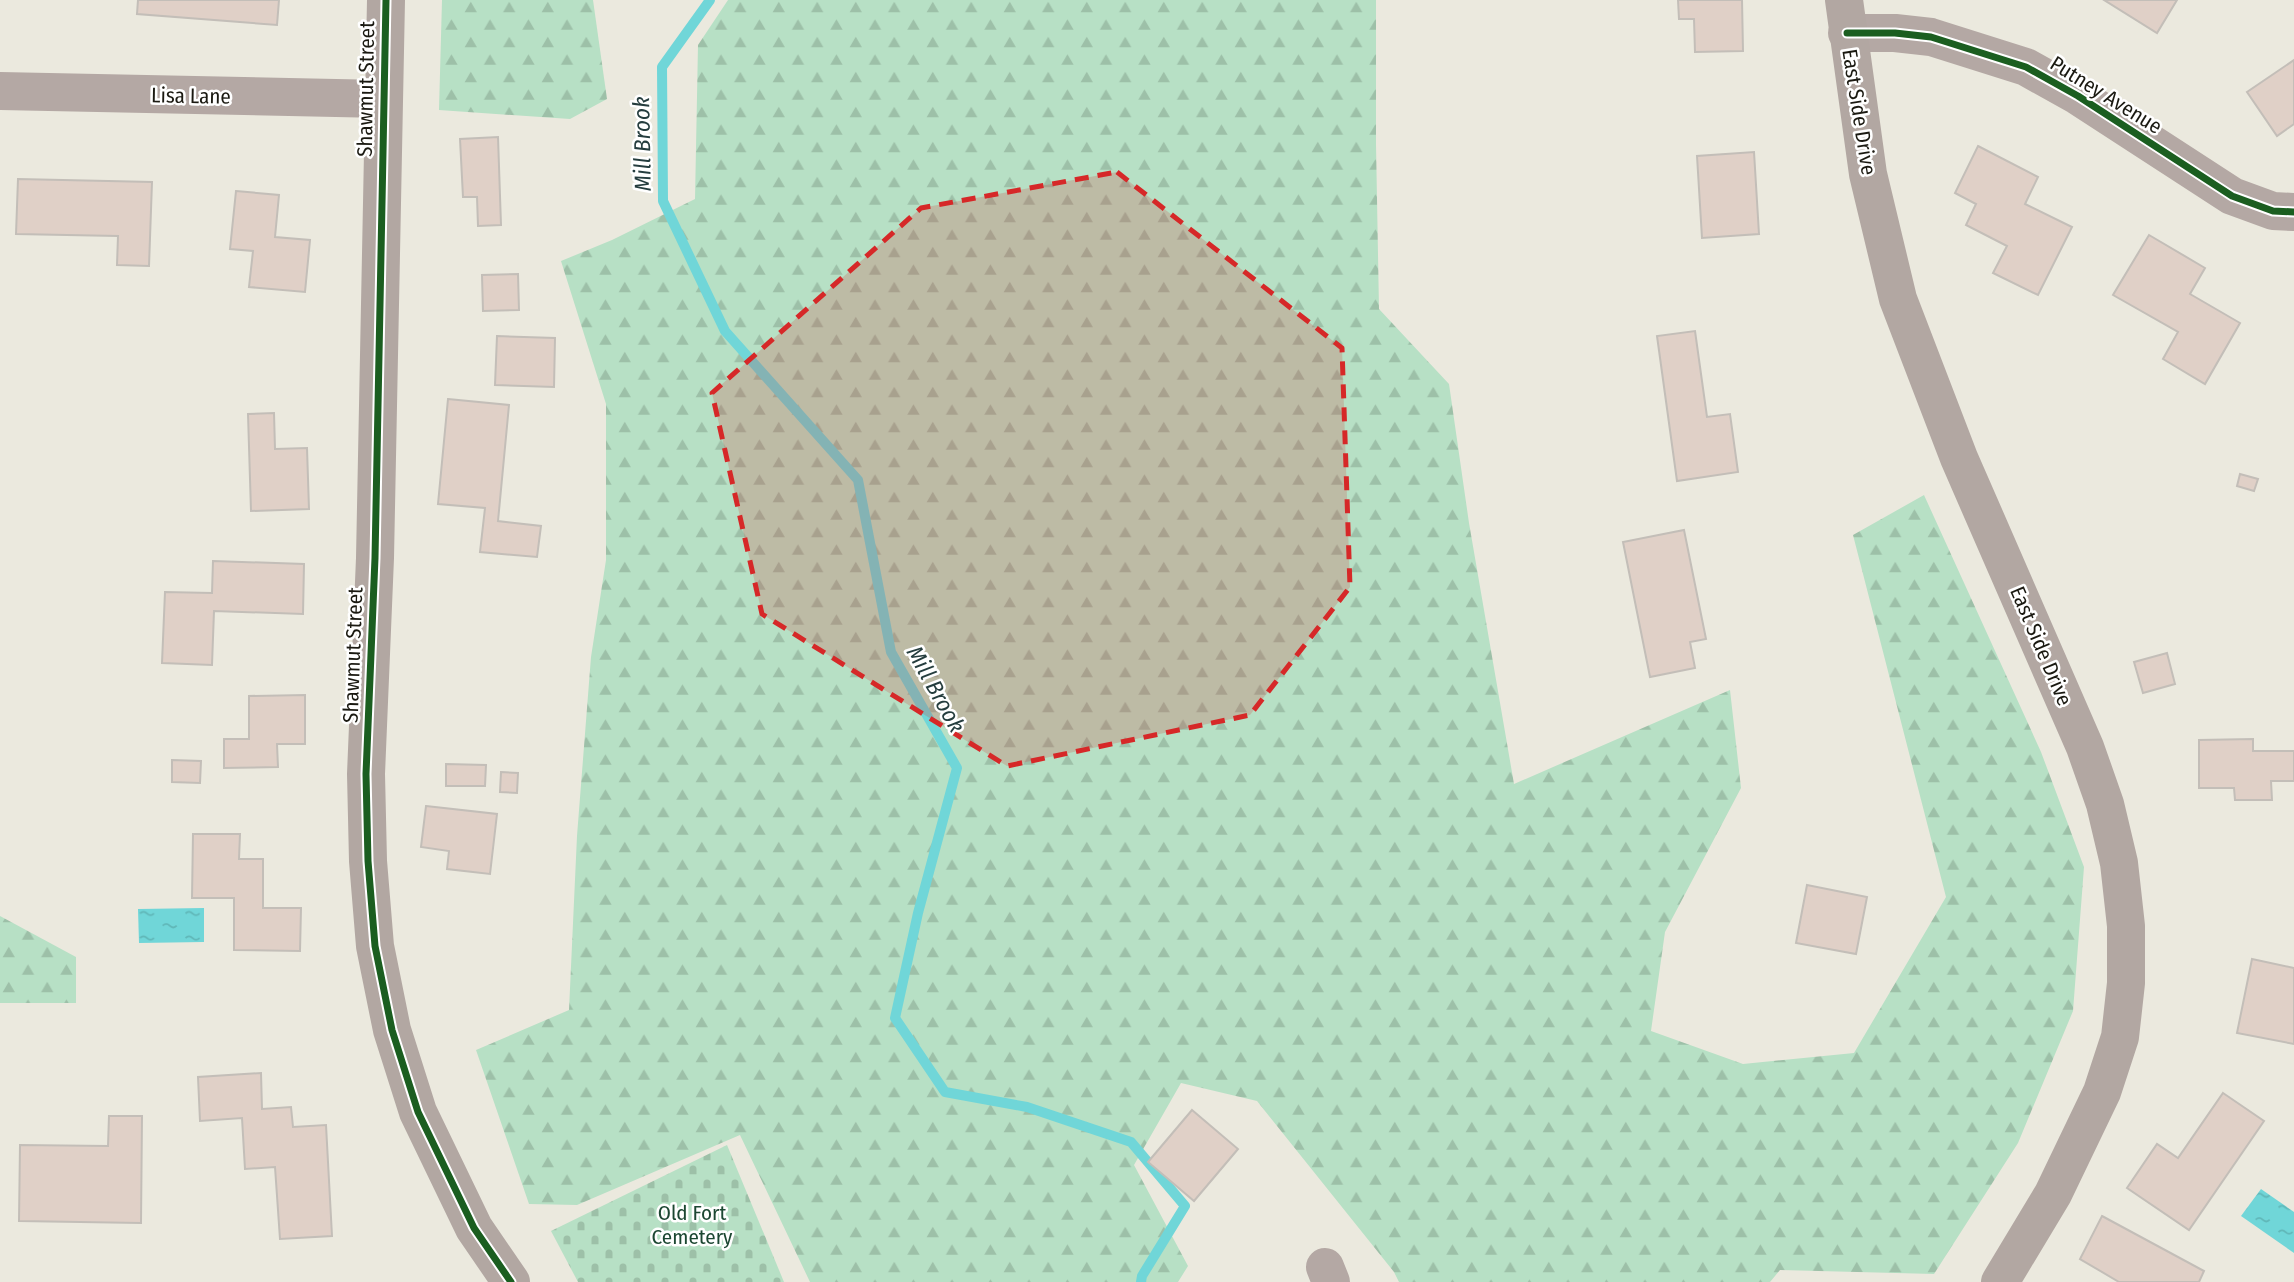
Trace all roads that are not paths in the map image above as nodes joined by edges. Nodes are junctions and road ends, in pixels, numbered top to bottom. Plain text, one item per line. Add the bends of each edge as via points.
1 (386, 0) edge
2 (1846, 17) edge
3 (0, 91) edge
4 (383, 99) junction
5 (2294, 212) edge
6 (505, 1281) edge
7 (2000, 1282) edge

1 - 4 main road, Shawmut Street
2 - 5 street, Putney Avenue via 1895,33 1931,37 2025,67 2232,196 2273,211
2 - 7 main road, East Side Drive via 1868,174 1898,299 1959,458 2085,747 2119,863 2126,926 2120,1037 2102,1092 2053,1194
3 - 4 street, Lisa Lane
4 - 6 main road, Shawmut Street via 375,558 366,774 375,946 392,1030 418,1112

